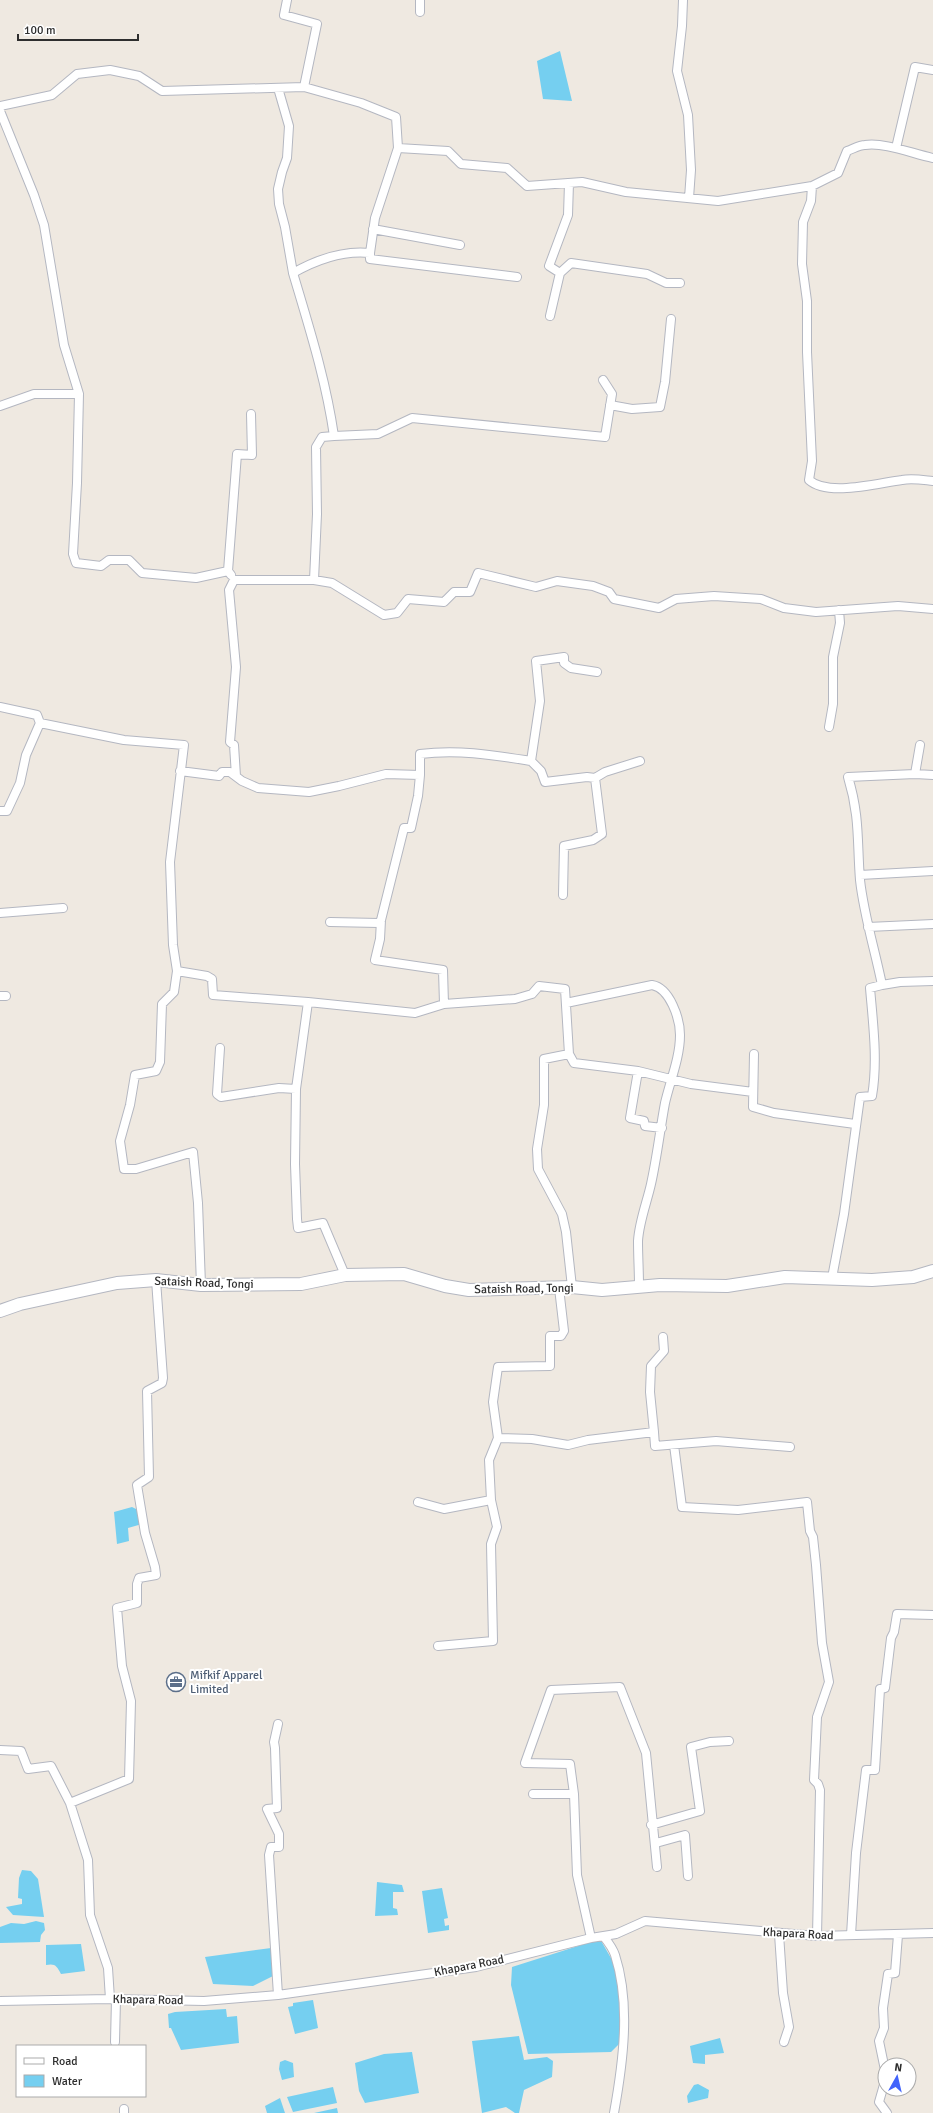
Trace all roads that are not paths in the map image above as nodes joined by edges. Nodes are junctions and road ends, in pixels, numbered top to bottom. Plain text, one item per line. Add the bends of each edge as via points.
1 (287, 0) edge
2 (420, 0) edge
3 (683, 0) edge
4 (420, 12) dead end
5 (933, 70) edge
6 (304, 87) junction
7 (278, 88) junction
8 (0, 106) edge
9 (0, 111) edge
10 (398, 148) junction
11 (896, 148) junction
12 (933, 158) edge
13 (569, 182) junction
14 (812, 186) junction
15 (689, 198) junction
16 (373, 229) junction
17 (460, 245) dead end
18 (370, 253) junction
19 (293, 273) junction
20 (560, 273) junction
21 (517, 277) dead end
22 (680, 283) dead end
23 (550, 316) dead end
24 (671, 319) dead end
25 (603, 380) dead end
26 (79, 394) junction
27 (610, 405) junction
28 (0, 406) edge
29 (251, 414) dead end
30 (334, 436) junction
31 (933, 481) edge
32 (228, 571) junction
33 (234, 580) junction
34 (314, 580) junction
35 (933, 608) edge
36 (839, 610) junction
37 (597, 672) dead end
38 (0, 707) edge
39 (40, 723) junction
40 (829, 727) dead end
41 (920, 745) dead end
42 (531, 761) junction
43 (640, 762) dead end
44 (180, 771) junction
45 (915, 774) junction
46 (420, 775) junction
47 (933, 775) edge
48 (236, 776) junction
49 (595, 778) junction
50 (0, 811) edge
51 (933, 871) edge
52 (860, 875) junction
53 (563, 895) dead end
54 (63, 908) dead end
55 (0, 913) edge
56 (381, 920) junction
57 (330, 922) dead end
58 (933, 924) edge
59 (868, 927) junction
60 (176, 971) junction
61 (933, 981) edge
62 (882, 985) junction
63 (308, 1002) junction
64 (444, 1004) junction
65 (566, 1004) junction
66 (220, 1048) dead end
67 (568, 1054) junction
68 (754, 1054) dead end
69 (638, 1071) junction
70 (672, 1078) junction
71 (296, 1089) junction
72 (753, 1092) junction
73 (855, 1124) junction
74 (662, 1128) junction
75 (933, 1271) edge
76 (345, 1275) junction
77 (832, 1278) junction
78 (156, 1280) junction
79 (202, 1285) junction
80 (639, 1286) junction
81 (572, 1287) junction
82 (559, 1288) junction
83 (0, 1311) edge
84 (662, 1337) dead end
85 (654, 1432) junction
86 (498, 1438) junction
87 (674, 1444) junction
88 (790, 1447) dead end
89 (491, 1500) junction
90 (418, 1502) dead end
91 (933, 1616) edge
92 (438, 1646) dead end
93 (278, 1724) dead end
94 (730, 1741) dead end
95 (0, 1750) edge
96 (533, 1794) dead end
97 (574, 1794) junction
98 (70, 1803) junction
99 (651, 1824) junction
100 (656, 1843) junction
101 (657, 1867) dead end
102 (688, 1876) dead end
103 (933, 1933) edge
104 (779, 1934) junction
105 (851, 1935) junction
106 (898, 1935) junction
107 (817, 1936) junction
108 (604, 1937) junction
109 (591, 1938) junction
110 (278, 1995) junction
111 (113, 1999) junction
112 (0, 2001) edge
113 (115, 2042) dead end
114 (784, 2042) dead end
115 (882, 2057) edge
116 (880, 2097) edge
117 (614, 2113) edge
118 (887, 2113) edge

1 - 6 street via 284,15 317,24
2 - 4 street
3 - 15 street via 677,71 688,115 691,170
5 - 11 street via 915,67
6 - 7 street
6 - 10 street via 361,103 396,117
7 - 8 street via 162,91 139,76 110,70 77,74 52,95
7 - 19 street via 289,126 287,158 278,190
9 - 26 street via 44,225 64,346
10 - 13 street via 448,151 461,164 507,168 527,186
10 - 16 street
11 - 12 street
11 - 14 street via 866,144 847,151 838,172
13 - 15 street via 582,182 626,192
13 - 20 street via 568,215 549,266
14 - 15 street via 718,201
14 - 31 street via 811,201 803,222 802,264 807,301 812,461 809,480 815,486 855,488 904,479
16 - 17 street
16 - 18 street
18 - 19 street via 343,253 305,266
18 - 21 street via 370,259
19 - 30 street via 329,398
20 - 22 street via 571,263 647,274 666,282
20 - 23 street
24 - 27 street via 660,407 632,409
25 - 27 street via 612,394
26 - 28 street via 34,394
26 - 32 street via 73,554 76,563 101,566 109,560 129,560 142,573 196,578
27 - 30 street via 605,437 412,418 378,434
29 - 32 street via 252,455 237,454
30 - 34 street via 322,437 316,447 317,514
32 - 33 street
33 - 34 street
33 - 48 street via 229,590 236,667 230,742 234,745
34 - 36 street via 332,583 384,615 397,613 408,599 444,602 454,592 470,592 478,573 536,587 557,581 593,586 609,592 614,599 659,608 676,598 714,596 761,600 784,608 816,612
35 - 36 street via 898,606
36 - 40 street
37 - 42 street via 571,668 564,663 564,657 536,661 540,701
38 - 39 street via 37,715
39 - 44 street via 124,740 184,745
39 - 50 street via 26,755 14,797 7,811
41 - 45 street
42 - 46 street via 481,752 442,751 420,754
42 - 49 street via 541,771 545,782
43 - 49 street via 605,772
44 - 48 street via 220,776 222,772 230,772
44 - 60 street via 170,862
45 - 47 street
45 - 52 street via 848,777 856,801
46 - 48 street via 386,774 309,792 258,788 242,782
46 - 56 street via 411,828 404,828
49 - 53 street via 602,834 593,840 564,846
51 - 52 street
52 - 59 street
54 - 55 street
56 - 57 street via 370,923
56 - 64 street via 375,960 443,970
58 - 59 street
59 - 62 street
60 - 63 street via 212,979 213,995
60 - 79 street via 174,992 162,1004 160,1062 156,1070 135,1075 120,1141 124,1169 136,1169 193,1152
61 - 62 street
62 - 73 street via 870,988 874,1050 872,1096 860,1097
63 - 64 street via 415,1013
63 - 71 street
64 - 65 street via 515,999 532,994 539,986 565,989
65 - 67 street
65 - 70 street via 652,985 659,986 674,1008 680,1034
66 - 71 street via 217,1094 221,1097 279,1088
67 - 69 street via 574,1063
67 - 81 street via 544,1059 544,1105 537,1149 538,1169 562,1214
68 - 72 street
69 - 70 street
69 - 74 street via 630,1118 644,1121 645,1126
70 - 72 street via 691,1084
70 - 74 street
71 - 76 street via 295,1164 298,1228 323,1223
72 - 73 street via 753,1107 774,1113
73 - 77 street via 844,1214
74 - 80 street via 638,1239
75 - 77 street, Sataish Road, Tongi via 913,1277 872,1280
76 - 79 street, Sataish Road, Tongi via 301,1284
76 - 82 street, Sataish Road, Tongi via 404,1274 469,1290
77 - 80 street, Sataish Road, Tongi via 785,1277 727,1286
78 - 79 street, Sataish Road, Tongi
78 - 83 street, Sataish Road, Tongi via 117,1283 20,1304
78 - 98 street via 164,1378 162,1383 147,1391 149,1477 136,1485 156,1575 139,1578 136,1603 117,1608 122,1666 131,1701 129,1779
80 - 81 street, Sataish Road, Tongi via 602,1290
81 - 82 street, Sataish Road, Tongi
82 - 86 street via 564,1331 561,1336 550,1336 550,1366 498,1367 493,1402
84 - 85 street via 664,1351 651,1366 650,1392
85 - 86 street via 568,1445 532,1439
85 - 87 street via 655,1446
86 - 89 street via 489,1460
87 - 88 street via 716,1441
87 - 107 street via 682,1507 738,1510 807,1502 816,1565 822,1643 829,1682 817,1717 814,1757 814,1780 820,1790
89 - 90 street via 444,1509
89 - 92 street via 497,1527 492,1544 493,1641
91 - 105 street via 897,1614 891,1638 886,1688 880,1689 875,1770 866,1770 856,1853
93 - 110 street via 274,1742 277,1808 267,1809 279,1834 279,1847 271,1847 269,1855
94 - 99 street via 710,1742 691,1747 700,1811
95 - 98 street via 20,1752 28,1770 51,1766
96 - 97 street
97 - 99 street via 570,1764 525,1763 551,1690 620,1687 646,1753
97 - 109 street via 577,1875
98 - 111 street via 88,1860 90,1915 108,1968
99 - 100 street
100 - 101 street
100 - 102 street via 686,1835
103 - 106 street, Khapara Road
104 - 107 street, Khapara Road
104 - 108 street, Khapara Road via 645,1921
104 - 114 street via 783,1993 789,2027
105 - 106 street, Khapara Road
105 - 107 street, Khapara Road
106 - 115 street via 895,1973 888,1974 883,2008 884,2028 879,2041
108 - 109 street, Khapara Road
108 - 117 street via 615,1954 625,2002
109 - 110 street, Khapara Road via 476,1967
110 - 111 street, Khapara Road via 204,2001
111 - 112 street, Khapara Road
111 - 113 street
116 - 118 street via 879,2102

